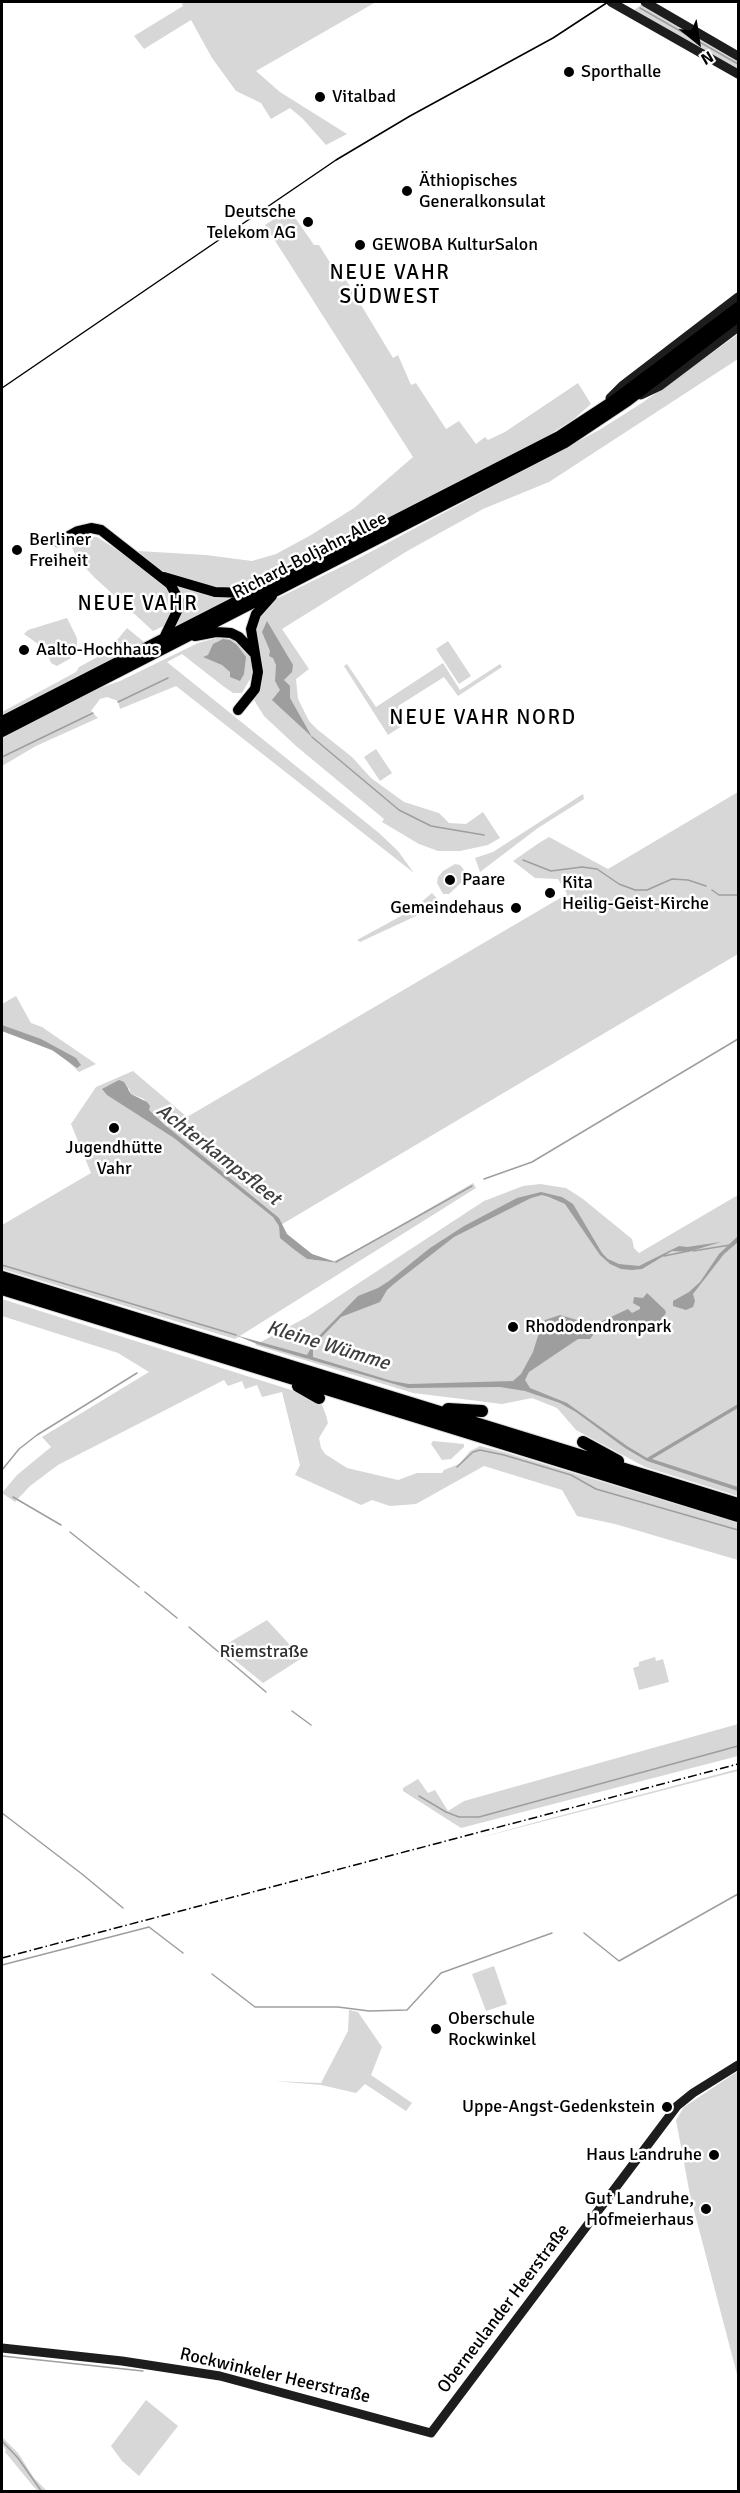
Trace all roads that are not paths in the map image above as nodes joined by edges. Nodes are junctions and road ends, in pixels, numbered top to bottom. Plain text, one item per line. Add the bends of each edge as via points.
1 (611, 2) edge
2 (645, 2) edge
3 (738, 56) edge
4 (738, 74) edge
5 (738, 297) edge
6 (738, 307) edge
7 (738, 317) edge
8 (738, 327) edge
9 (628, 401) junction
10 (591, 417) junction
11 (58, 542) dead end
12 (156, 573) junction
13 (277, 591) junction
14 (254, 592) junction
15 (186, 637) junction
16 (164, 638) junction
17 (253, 652) junction
18 (238, 710) dead end
19 (2, 721) edge
20 (2, 732) edge
21 (2, 1277) edge
22 (2, 1289) edge
23 (245, 1364) junction
24 (320, 1398) dead end
25 (413, 1404) junction
26 (482, 1411) dead end
27 (584, 1442) dead end
28 (481, 1444) dead end
29 (536, 1453) junction
30 (675, 1484) junction
31 (738, 1504) edge
32 (738, 1516) edge
33 (738, 2065) edge
34 (2, 2348) edge
35 (431, 2433) joint

1 - 4 main road
2 - 3 main road
5 - 10 main road, Richard-Boljahn-Allee via 623,385
6 - 10 main road, Richard-Boljahn-Allee
7 - 9 main road, Richard-Boljahn-Allee
8 - 9 main road, Richard-Boljahn-Allee via 660,386
9 - 13 main road, Richard-Boljahn-Allee via 548,452
10 - 14 main road, Richard-Boljahn-Allee via 529,453
11 - 12 main road via 78,531 101,530
12 - 14 main road via 215,592
12 - 16 main road via 170,584 179,600
13 - 15 main road, Richard-Boljahn-Allee
13 - 17 main road via 254,620
14 - 16 main road, Richard-Boljahn-Allee
15 - 17 main road via 231,633
15 - 20 main road, Richard-Boljahn-Allee
16 - 19 main road, Richard-Boljahn-Allee
17 - 18 main road via 258,672 255,689
21 - 25 highway
22 - 23 highway
23 - 24 highway
23 - 29 highway
25 - 26 highway
25 - 30 highway
27 - 30 highway
28 - 29 highway
29 - 32 highway
30 - 31 highway
33 - 35 main road, Oberneulander Heerstraße via 693,2093 669,2118
34 - 35 main road, Rockwinkeler Heerstraße via 220,2376

